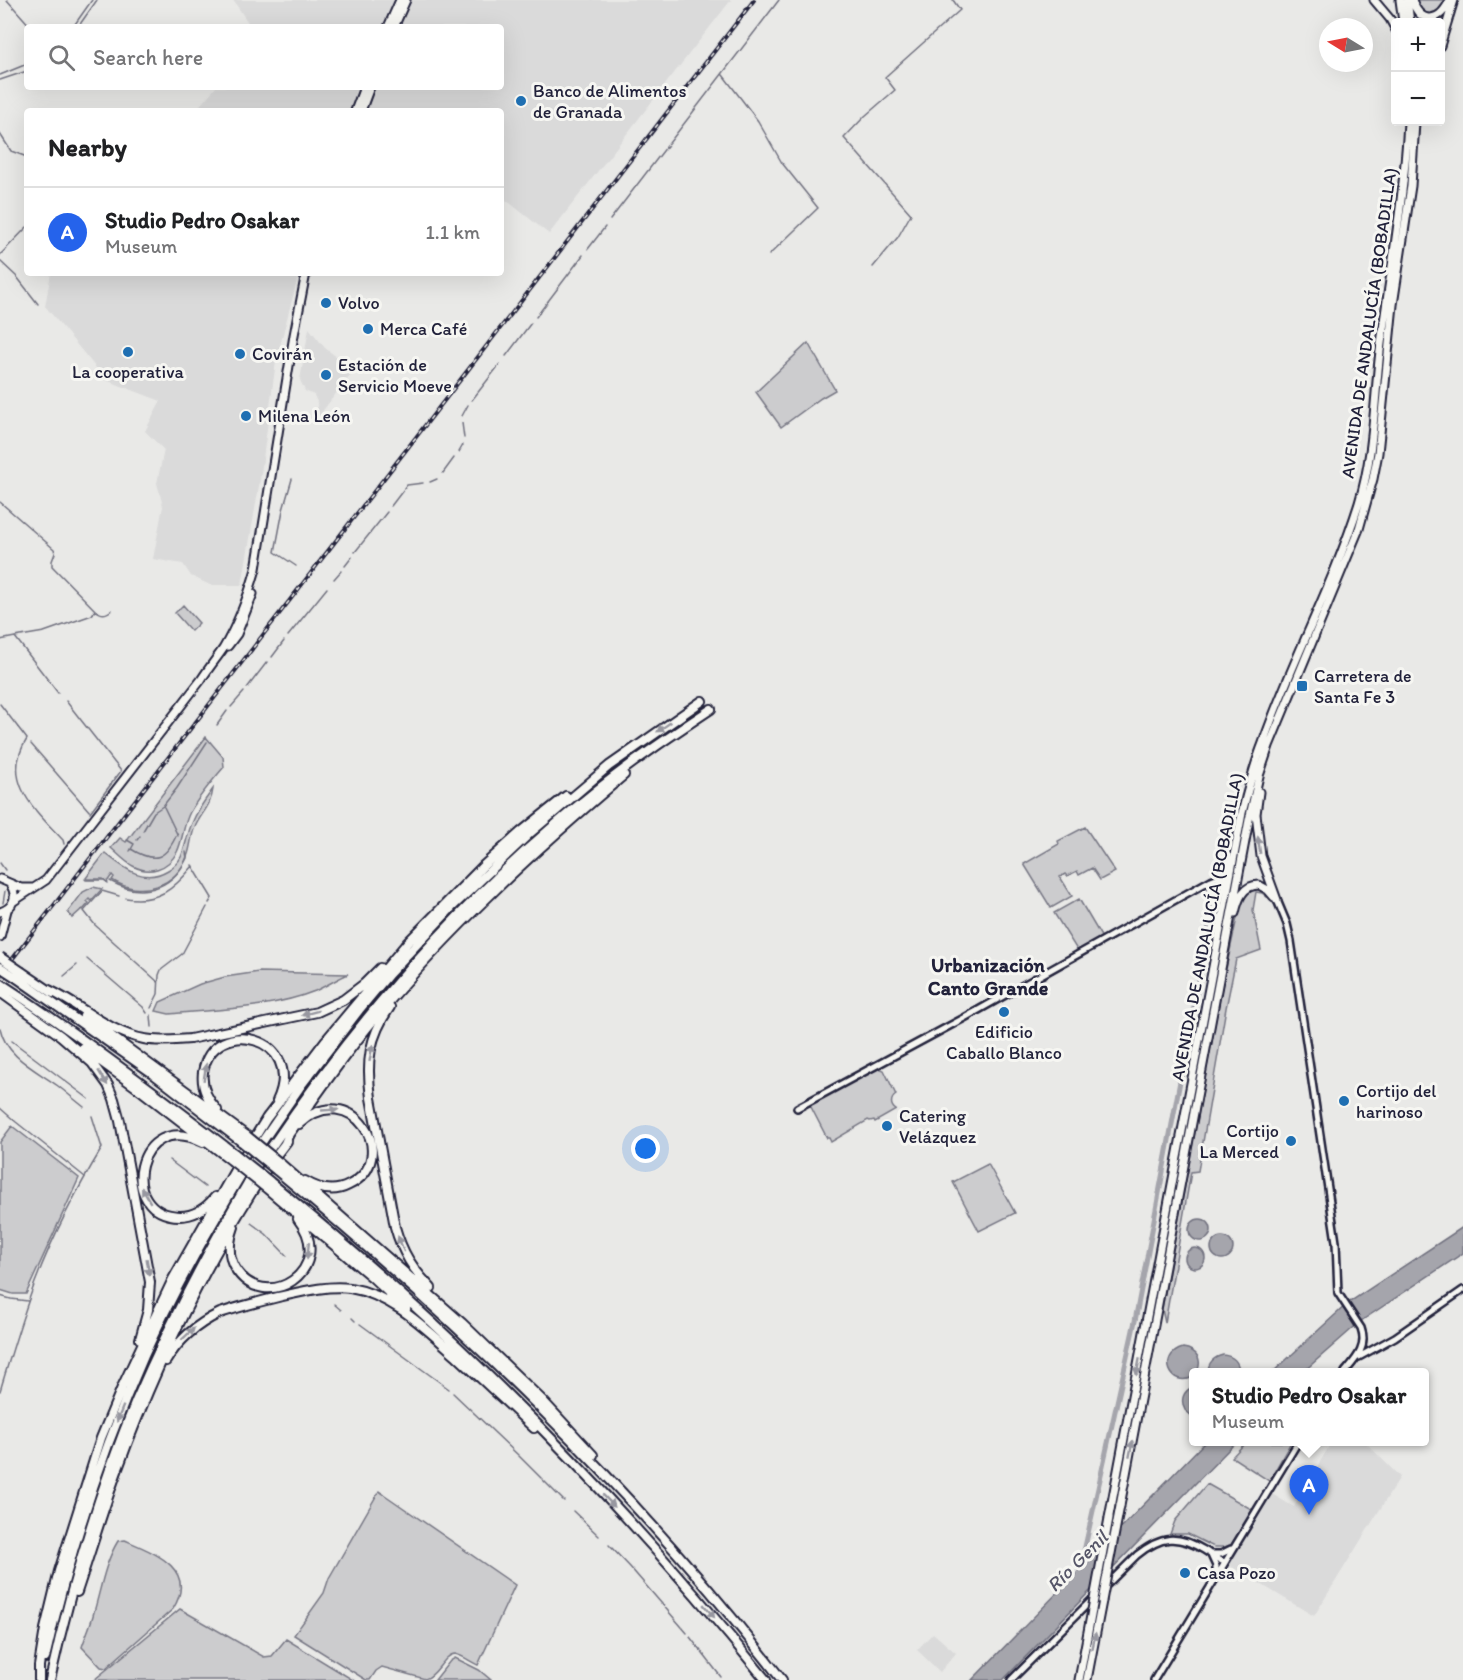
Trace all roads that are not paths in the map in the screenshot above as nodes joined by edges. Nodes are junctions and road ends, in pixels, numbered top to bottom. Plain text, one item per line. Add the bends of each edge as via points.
1 (400, 0) edge
2 (406, 0) edge
3 (1374, 0) edge
4 (1400, 0) edge
5 (1407, 0) edge
6 (1412, 0) edge
7 (1452, 0) edge
8 (1402, 18) edge
9 (1409, 18) edge
10 (1391, 20) edge
11 (389, 24) edge
12 (395, 24) edge
13 (1445, 27) edge
14 (362, 90) edge
15 (369, 90) edge
16 (356, 108) edge
17 (362, 108) edge
18 (1405, 126) edge
19 (1415, 126) edge
20 (1418, 126) edge
21 (1414, 142) junction
22 (308, 276) edge
23 (272, 477) junction
24 (244, 618) junction
25 (227, 641) junction
26 (201, 680) junction
27 (702, 701) dead end
28 (711, 709) dead end
29 (655, 748) junction
30 (609, 766) junction
31 (1259, 776) junction
32 (1239, 831) junction
33 (1221, 876) junction
34 (0, 879) edge
35 (10, 884) junction
36 (35, 888) junction
37 (1277, 900) junction
38 (14, 901) junction
39 (3, 911) edge
40 (0, 929) edge
41 (1227, 935) junction
42 (0, 936) edge
43 (446, 941) junction
44 (407, 943) junction
45 (0, 957) edge
46 (0, 967) edge
47 (1213, 967) junction
48 (20, 975) junction
49 (0, 983) edge
50 (50, 990) junction
51 (5, 992) edge
52 (29, 1012) junction
53 (796, 1108) dead end
54 (266, 1119) junction
55 (228, 1122) junction
56 (252, 1140) junction
57 (285, 1143) junction
58 (270, 1149) dead end
59 (220, 1151) junction
60 (277, 1155) dead end
61 (243, 1157) junction
62 (268, 1167) junction
63 (293, 1174) junction
64 (267, 1184) junction
65 (226, 1185) junction
66 (283, 1202) junction
67 (240, 1210) junction
68 (1463, 1290) edge
69 (462, 1323) junction
70 (431, 1333) junction
71 (1369, 1349) junction
72 (1348, 1368) edge
73 (123, 1385) junction
74 (145, 1400) junction
75 (1296, 1446) edge
76 (569, 1459) junction
77 (618, 1487) junction
78 (1234, 1546) junction
79 (1210, 1554) junction
80 (1225, 1562) junction
81 (1216, 1576) junction
82 (39, 1680) edge
83 (51, 1680) edge
84 (766, 1680) edge
85 (782, 1680) edge
86 (1011, 1680) edge
87 (1079, 1680) edge
88 (1087, 1680) edge
89 (1154, 1680) edge

1 - 11 highway
2 - 12 highway
3 - 10 highway
4 - 8 highway
5 - 9 highway
6 - 7 highway via 1417,12 1434,18
7 - 13 highway
14 - 16 highway
15 - 17 highway
18 - 32 highway, AVENIDA DE ANDALUCÍA (BOBADILLA) via 1405,171 1371,446 1360,501 1263,742
19 - 21 highway, AVENIDA DE ANDALUCÍA (BOBADILLA)
20 - 21 highway
21 - 31 highway, AVENIDA DE ANDALUCÍA (BOBADILLA) via 1373,479 1359,529
22 - 23 highway
23 - 24 highway via 255,586
23 - 25 highway via 256,569
24 - 25 highway
24 - 26 highway
25 - 26 highway
26 - 36 highway via 46,880
27 -> 30 highway
28 - 29 highway
29 - 43 highway via 541,846
29 - 58 highway via 542,836 433,942 349,1039
30 - 44 highway via 521,832
30 - 56 highway via 503,857 421,940
37 -> 31 highway via 1258,838
31 - 41 highway, AVENIDA DE ANDALUCÍA (BOBADILLA)
32 - 33 highway
32 - 47 highway, AVENIDA DE ANDALUCÍA (BOBADILLA)
33 - 47 highway via 1224,884 1211,955
33 - 53 street
34 - 35 highway
35 - 36 highway
35 - 38 highway
36 - 38 highway
37 - 41 highway via 1259,885 1246,889
37 - 71 street via 1291,941 1336,1242 1340,1298
38 - 39 highway
39 - 42 highway
40 - 42 highway
88 -> 41 highway, AVENIDA DE ANDALUCÍA (BOBADILLA), bridge
43 - 57 highway via 375,1017
69 -> 43 highway via 414,1270 400,1243 369,1079 376,1030 393,1002
44 -> 50 highway via 354,993 330,1007 190,1039 158,1041 131,1036
44 - 54 highway
45 - 48 highway, bridge
46 - 48 highway, bridge
47 -> 87 highway, AVENIDA DE ANDALUCÍA (BOBADILLA), bridge
48 - 50 highway
48 - 56 highway via 151,1072
49 - 51 highway
50 - 55 highway
51 - 52 highway
51 - 61 highway via 138,1079
52 - 59 highway
52 -> 73 highway via 92,1062 108,1085 120,1121 150,1282 145,1324
55 -> 54 highway via 206,1095 204,1070 217,1047 241,1038 264,1044 281,1065 280,1093
54 - 56 highway
55 - 56 highway
56 - 62 highway, bridge
57 - 60 highway
57 -> 63 highway via 307,1118 330,1109 347,1112 362,1122 371,1140 367,1169 345,1187 320,1188
59 - 61 highway
65 -> 59 highway via 206,1207 183,1216 167,1214 154,1206 141,1185 144,1158 163,1139 178,1135 195,1137
61 - 64 highway, bridge
62 - 63 highway
62 - 77 highway via 361,1241 447,1319
63 - 69 highway
64 - 66 highway
64 - 76 highway via 340,1240 401,1294
65 - 73 highway via 173,1279
65 -> 82 highway via 238,1173 170,1303 113,1431 79,1530
66 -> 67 highway via 304,1226 310,1250 300,1274 278,1287 263,1288 248,1282 232,1263 229,1246
66 - 70 highway
67 - 74 highway via 174,1333
67 - 83 highway via 252,1184 196,1274 132,1412 78,1568
68 - 71 street via 1395,1337
69 - 77 highway via 573,1432
74 -> 70 highway via 173,1351 197,1326 233,1309 306,1291 334,1287 370,1293
70 - 76 highway
71 - 72 street
73 - 82 highway via 98,1448 59,1571 45,1629
74 - 83 highway via 115,1476
75 - 78 street
76 -> 84 highway via 685,1582
77 - 85 highway via 673,1547
78 - 79 street via 1227,1552
78 - 80 street
79 - 80 street
79 - 81 street
79 - 86 street via 1177,1539 1167,1538 1148,1545
80 - 81 street
81 - 89 street

